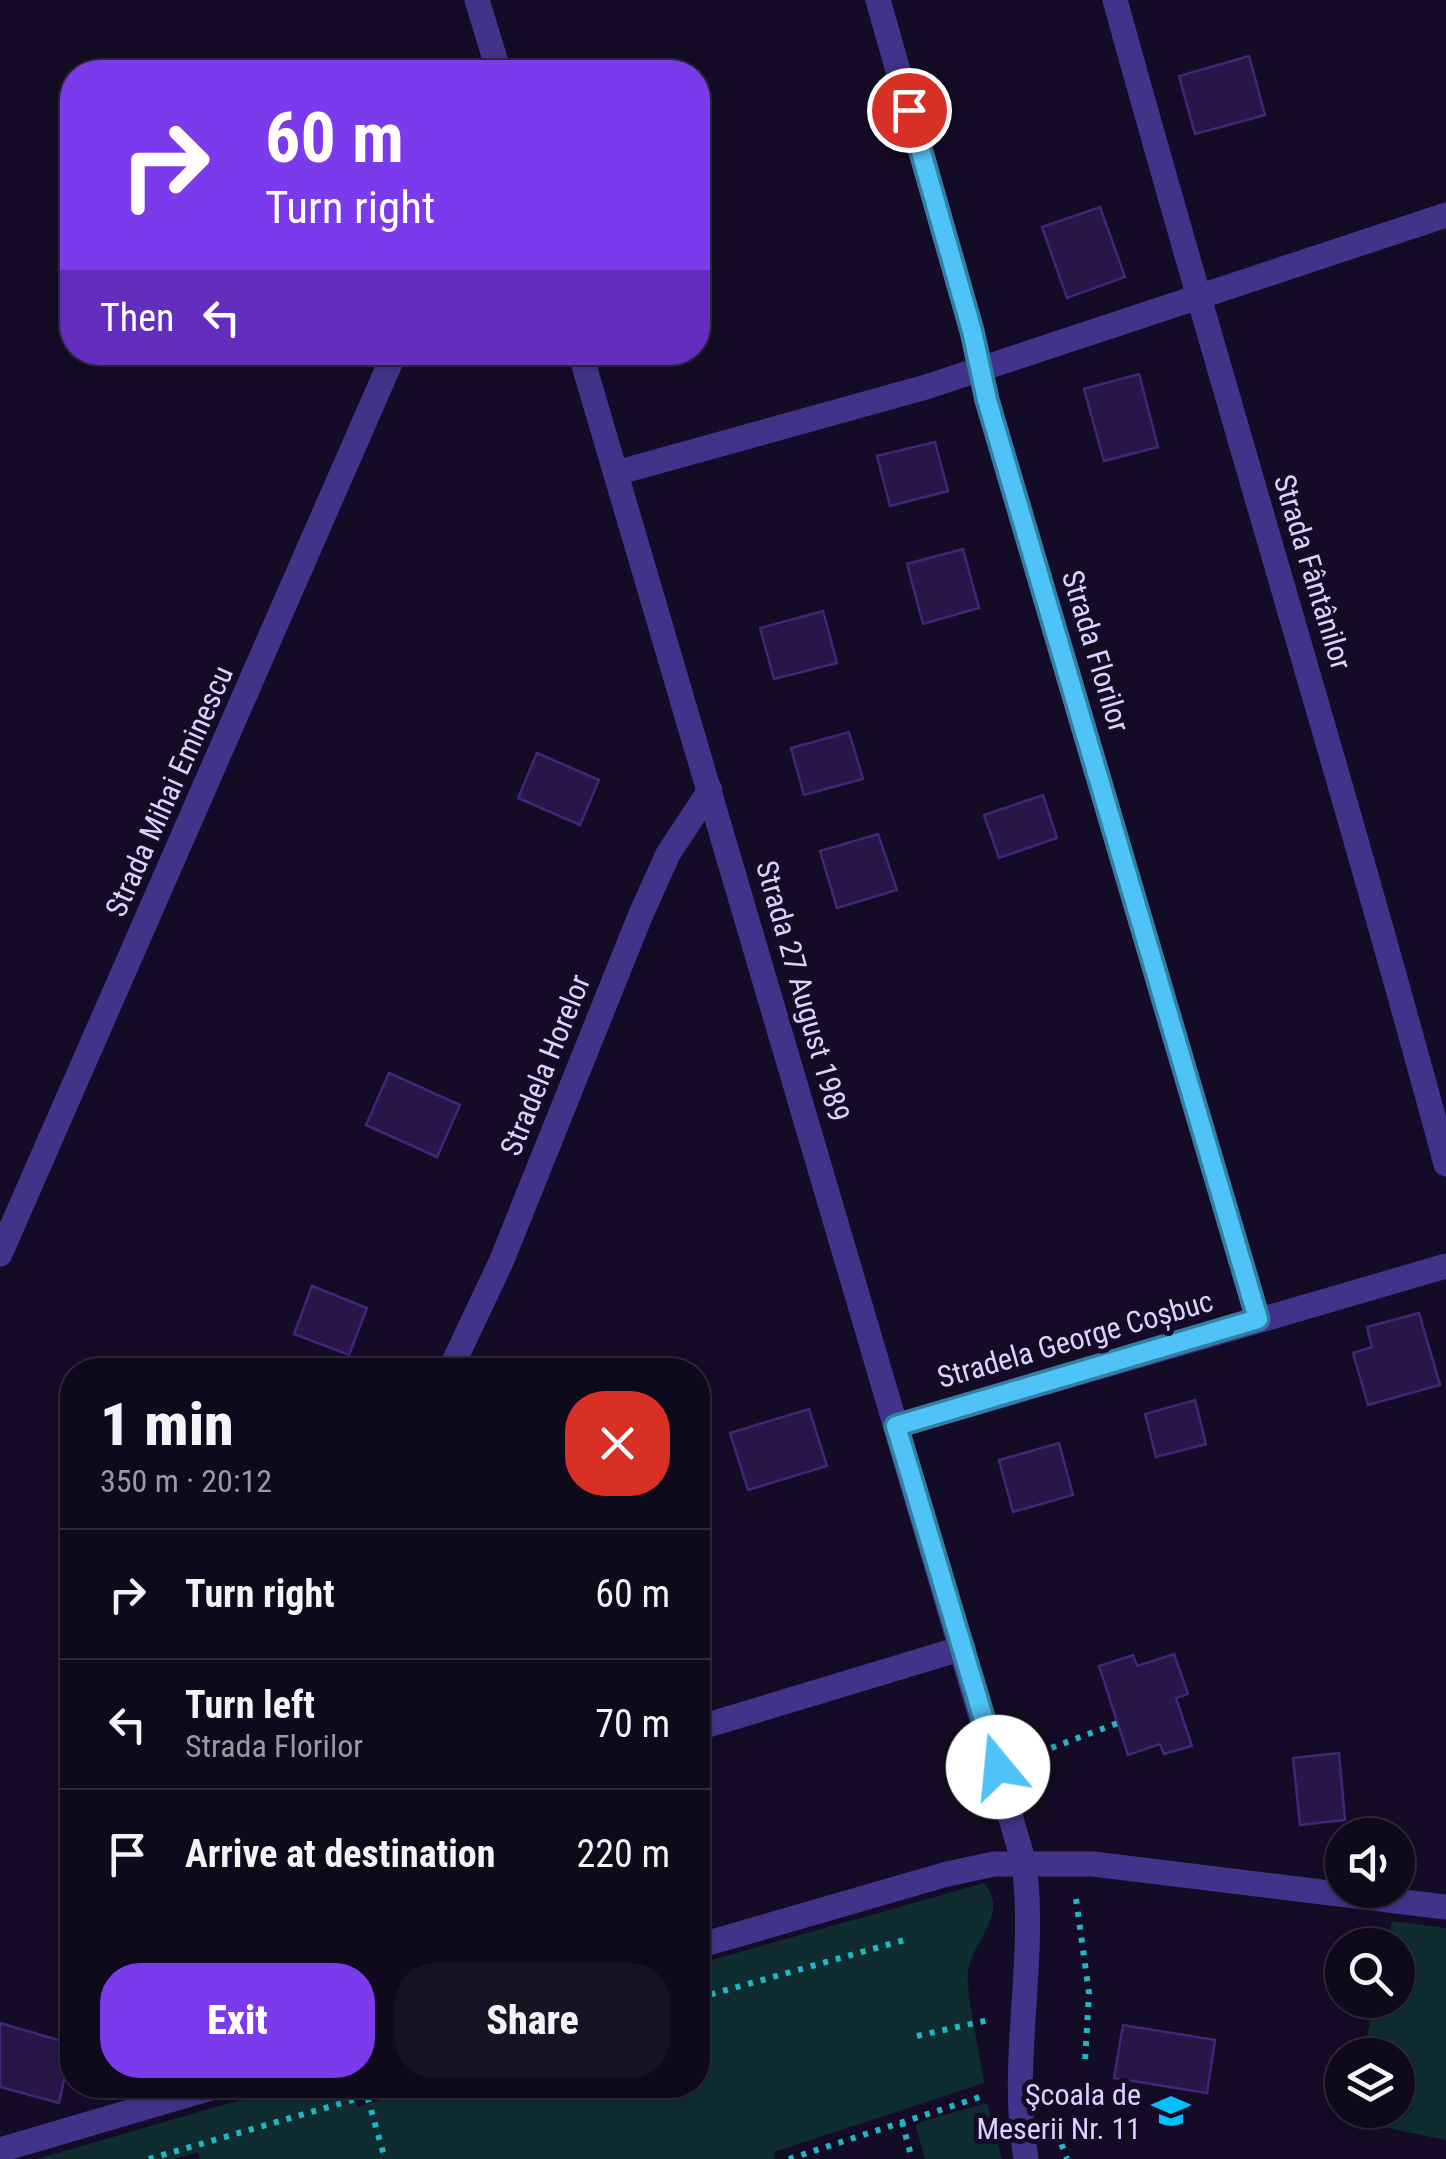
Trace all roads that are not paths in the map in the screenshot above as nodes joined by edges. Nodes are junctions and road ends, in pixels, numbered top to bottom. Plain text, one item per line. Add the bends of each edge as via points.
1 (478, 0) edge
2 (878, 0) edge
3 (1115, 0) edge
4 (495, 60) edge
5 (1446, 215) edge
6 (1197, 296) junction
7 (389, 365) edge
8 (584, 365) edge
9 (980, 366) junction
10 (616, 473) junction
11 (710, 790) junction
12 (1446, 1164) edge
13 (0, 1254) edge
14 (1446, 1266) edge
15 (1258, 1319) junction
16 (456, 1358) edge
17 (896, 1426) junction
18 (963, 1648) junction
19 (710, 1724) edge
20 (1024, 1864) junction
21 (1446, 1907) edge
22 (710, 1943) edge
23 (136, 2098) edge
24 (176, 2098) edge
25 (131, 2111) junction
26 (0, 2150) edge
27 (1026, 2159) edge

1 - 4 street
2 - 9 street, Strada Florilor
3 - 6 street, Strada Fântânilor
5 - 6 street
6 - 9 street
6 - 12 street, Strada Fântânilor via 1344,789
7 - 13 street, Strada Mihai Eminescu
8 - 10 street, Strada 27 August 1989
9 - 10 street
9 - 15 street, Strada Florilor
10 - 11 street, Strada 27 August 1989
11 - 16 street, Stradela Horelor via 668,854 641,914
11 - 17 street, Strada 27 August 1989
14 - 15 street, Stradela George Coșbuc
15 - 17 street, Stradela George Coșbuc
17 - 18 street, Strada 27 August 1989
18 - 19 street
18 - 20 street, Strada 27 August 1989
20 - 21 street via 1093,1864
20 - 22 street via 948,1874
20 - 27 street, Strada 27 August 1989 via 1030,1902 1019,2084
23 - 25 street
24 - 25 street
25 - 26 street

